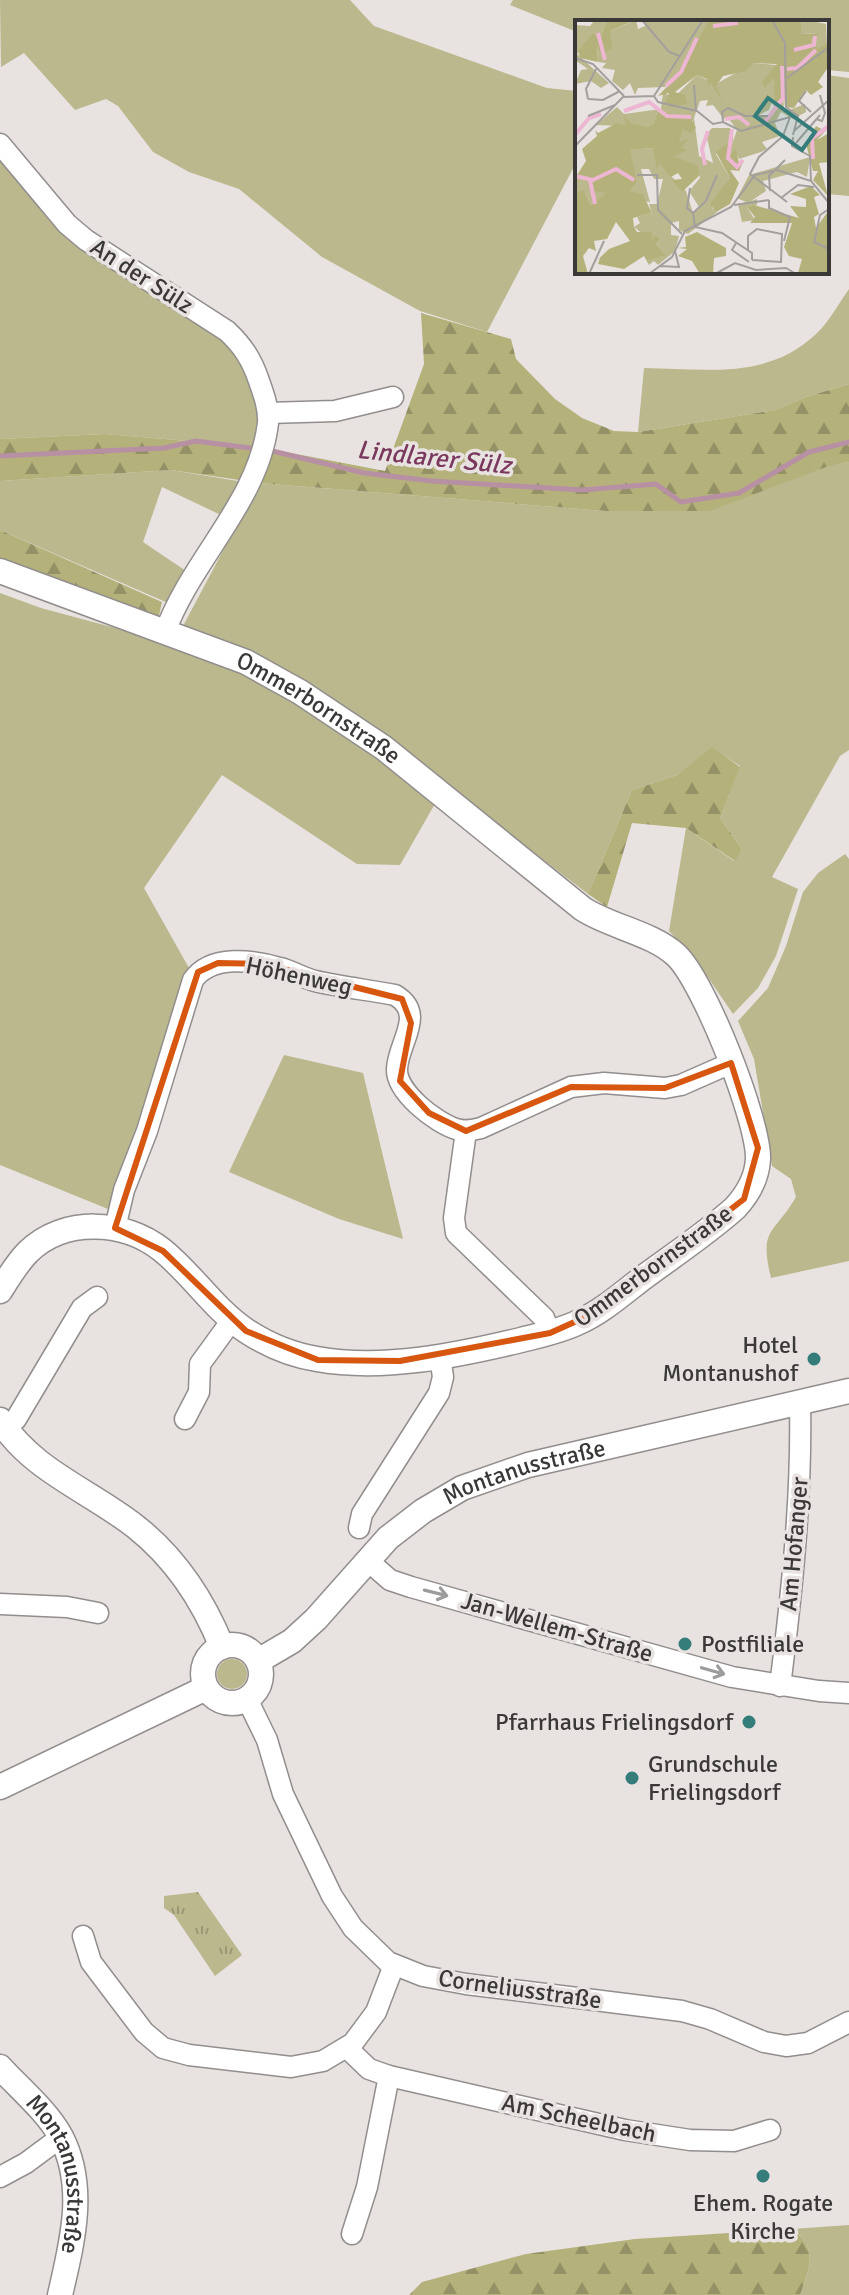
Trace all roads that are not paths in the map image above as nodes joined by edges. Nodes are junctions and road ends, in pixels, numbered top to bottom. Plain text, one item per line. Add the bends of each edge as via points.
1 (0, 144) edge
2 (393, 397) dead end
3 (268, 413) junction
4 (0, 571) edge
5 (165, 632) junction
6 (731, 1063) junction
7 (466, 1131) junction
8 (115, 1228) junction
9 (0, 1291) edge
10 (97, 1297) dead end
11 (232, 1320) junction
12 (550, 1333) junction
13 (440, 1356) junction
14 (849, 1391) edge
15 (800, 1403) junction
16 (185, 1419) dead end
17 (2, 1424) edge
18 (359, 1528) dead end
19 (367, 1560) junction
20 (0, 1604) edge
21 (98, 1613) dead end
22 (222, 1647) junction
23 (258, 1661) junction
24 (780, 1686) junction
25 (206, 1688) junction
26 (849, 1693) edge
27 (247, 1699) junction
28 (0, 1787) edge
29 (83, 1936) dead end
30 (394, 1965) junction
31 (849, 2022) edge
32 (347, 2048) junction
33 (0, 2067) edge
34 (389, 2076) junction
35 (770, 2130) dead end
36 (61, 2137) junction
37 (0, 2177) edge
38 (352, 2234) dead end
39 (60, 2295) edge

1 - 3 street, An der Sülz via 86,240 236,339 253,364
2 - 3 street via 335,411
3 - 5 street, An der Sülz via 262,448 243,495 182,593
4 - 5 main road, Ommerbornstraße
5 - 6 main road, Ommerbornstraße via 246,662 335,713 583,909 673,952 701,992
6 - 7 street via 665,1088 604,1083 571,1087
6 - 12 main road, Ommerbornstraße via 758,1148 755,1177 744,1199 599,1311
7 - 8 street, Höhenweg via 429,1113 400,1081 397,1070 411,1023 402,999 263,964 218,963 205,967 193,980
7 - 12 street via 456,1233 544,1318
8 - 9 main road, Ommerbornstraße via 73,1229 51,1236 28,1252
8 - 11 main road, Ommerbornstraße via 163,1251
10 - 17 street via 82,1308 16,1419
11 - 13 main road, Ommerbornstraße via 283,1350 318,1360 355,1363
11 - 16 street via 200,1364 199,1392
12 - 13 main road, Ommerbornstraße
13 - 18 street via 439,1393 362,1514
14 - 15 main road, Montanusstraße
15 - 19 main road, Montanusstraße via 490,1477 423,1511
15 - 24 street, Am Hofanger via 801,1456
17 - 22 main road via 24,1451 136,1526 161,1549 201,1603
19 - 23 main road, Montanusstraße via 316,1619
19 -> 24 street, Jan-Wellem-Straße via 390,1580 411,1587
20 - 21 street
22 - 23 main road via 246,1649
22 - 25 main road via 203,1668
23 - 27 main road via 261,1678
24 - 26 street, Jan-Wellem-Straße
25 - 27 main road via 219,1701
25 - 28 main road
27 - 30 street, Corneliusstraße via 260,1722 283,1794 332,1896 359,1935
29 - 32 street via 91,1962 144,2032 163,2048 291,2067 323,2061
30 - 31 street, Corneliusstraße via 466,1984 682,2011 786,2046 808,2043
30 - 32 street via 376,2012
32 - 34 street, Am Scheelbach via 369,2069
33 - 36 main road, Montanusstraße
34 - 35 street, Am Scheelbach via 677,2138 734,2141
34 - 38 street
36 - 37 street
36 - 39 main road, Montanusstraße via 74,2175 76,2218

